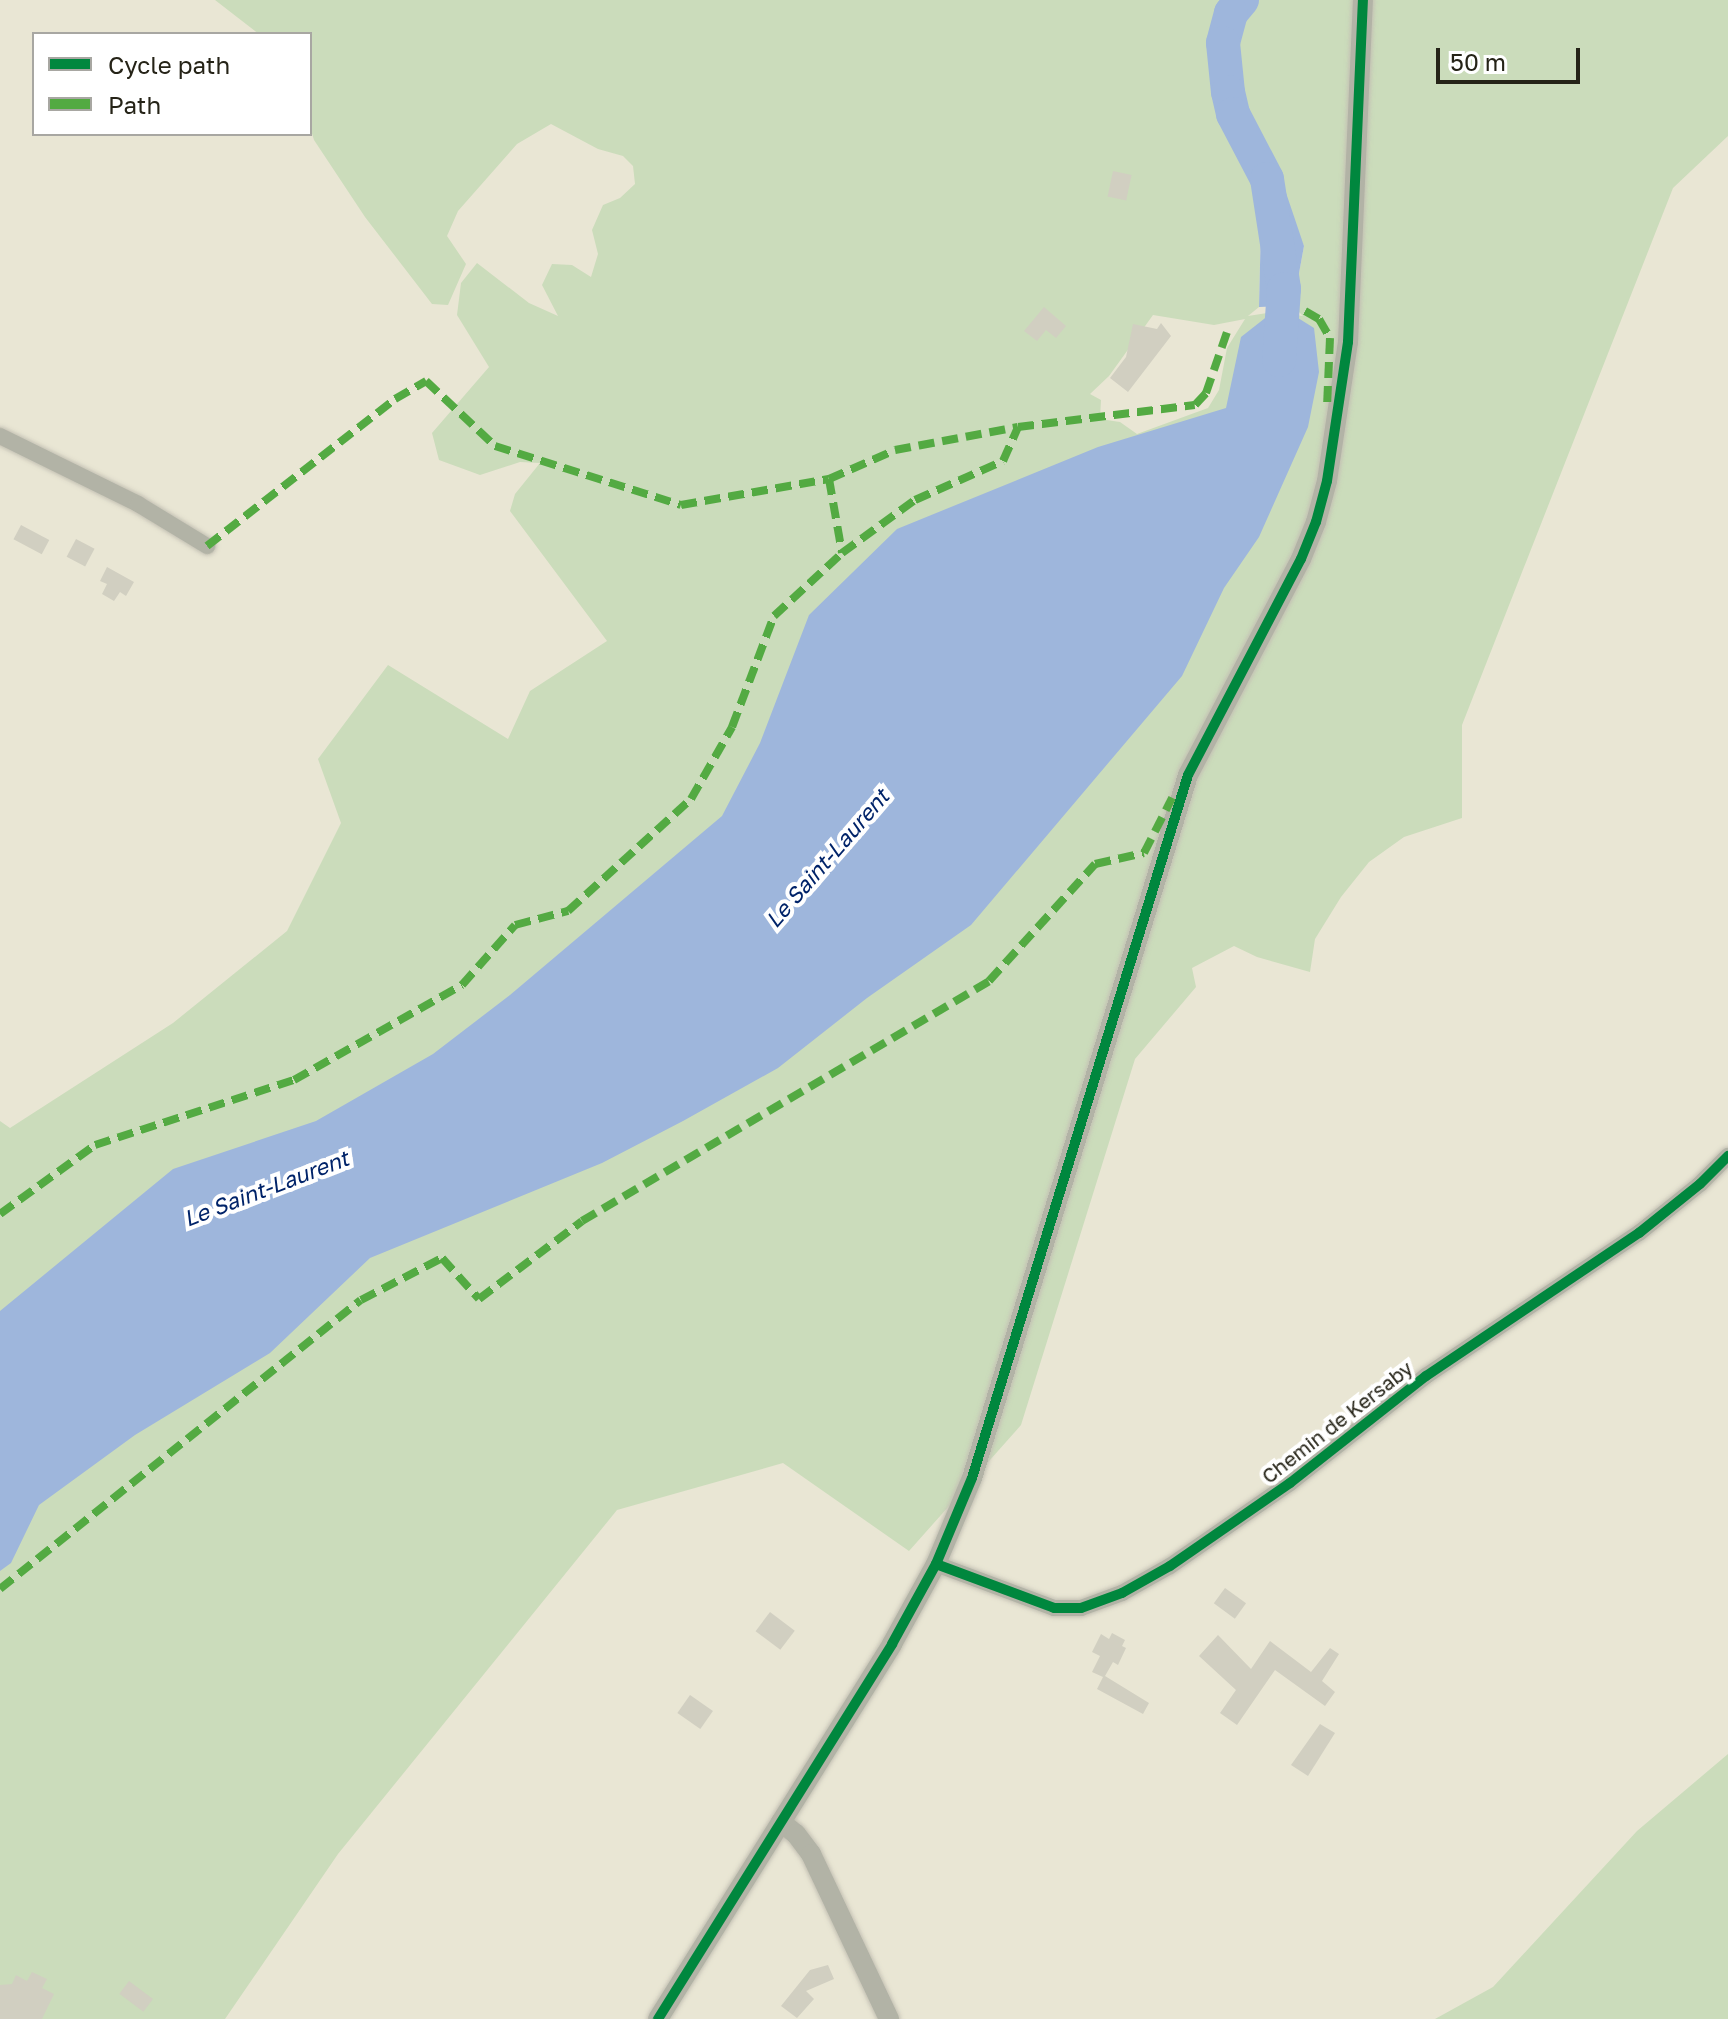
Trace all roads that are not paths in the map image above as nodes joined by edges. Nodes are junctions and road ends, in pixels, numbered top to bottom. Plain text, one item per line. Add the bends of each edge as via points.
1 (1363, 0) edge
2 (0, 436) edge
3 (207, 546) dead end
4 (1728, 1156) edge
5 (936, 1564) junction
6 (781, 1822) junction
7 (658, 2019) edge
8 (889, 2019) edge

1 - 5 street via 1348,342 1323,501 1301,559 1188,775 972,1478
2 - 3 street via 138,504
4 - 5 street, Chemin de Kersaby via 1639,1233 1426,1376 1278,1491 1122,1593 1081,1608 1054,1608
5 - 6 street
6 - 7 street
6 - 8 street via 811,1854

